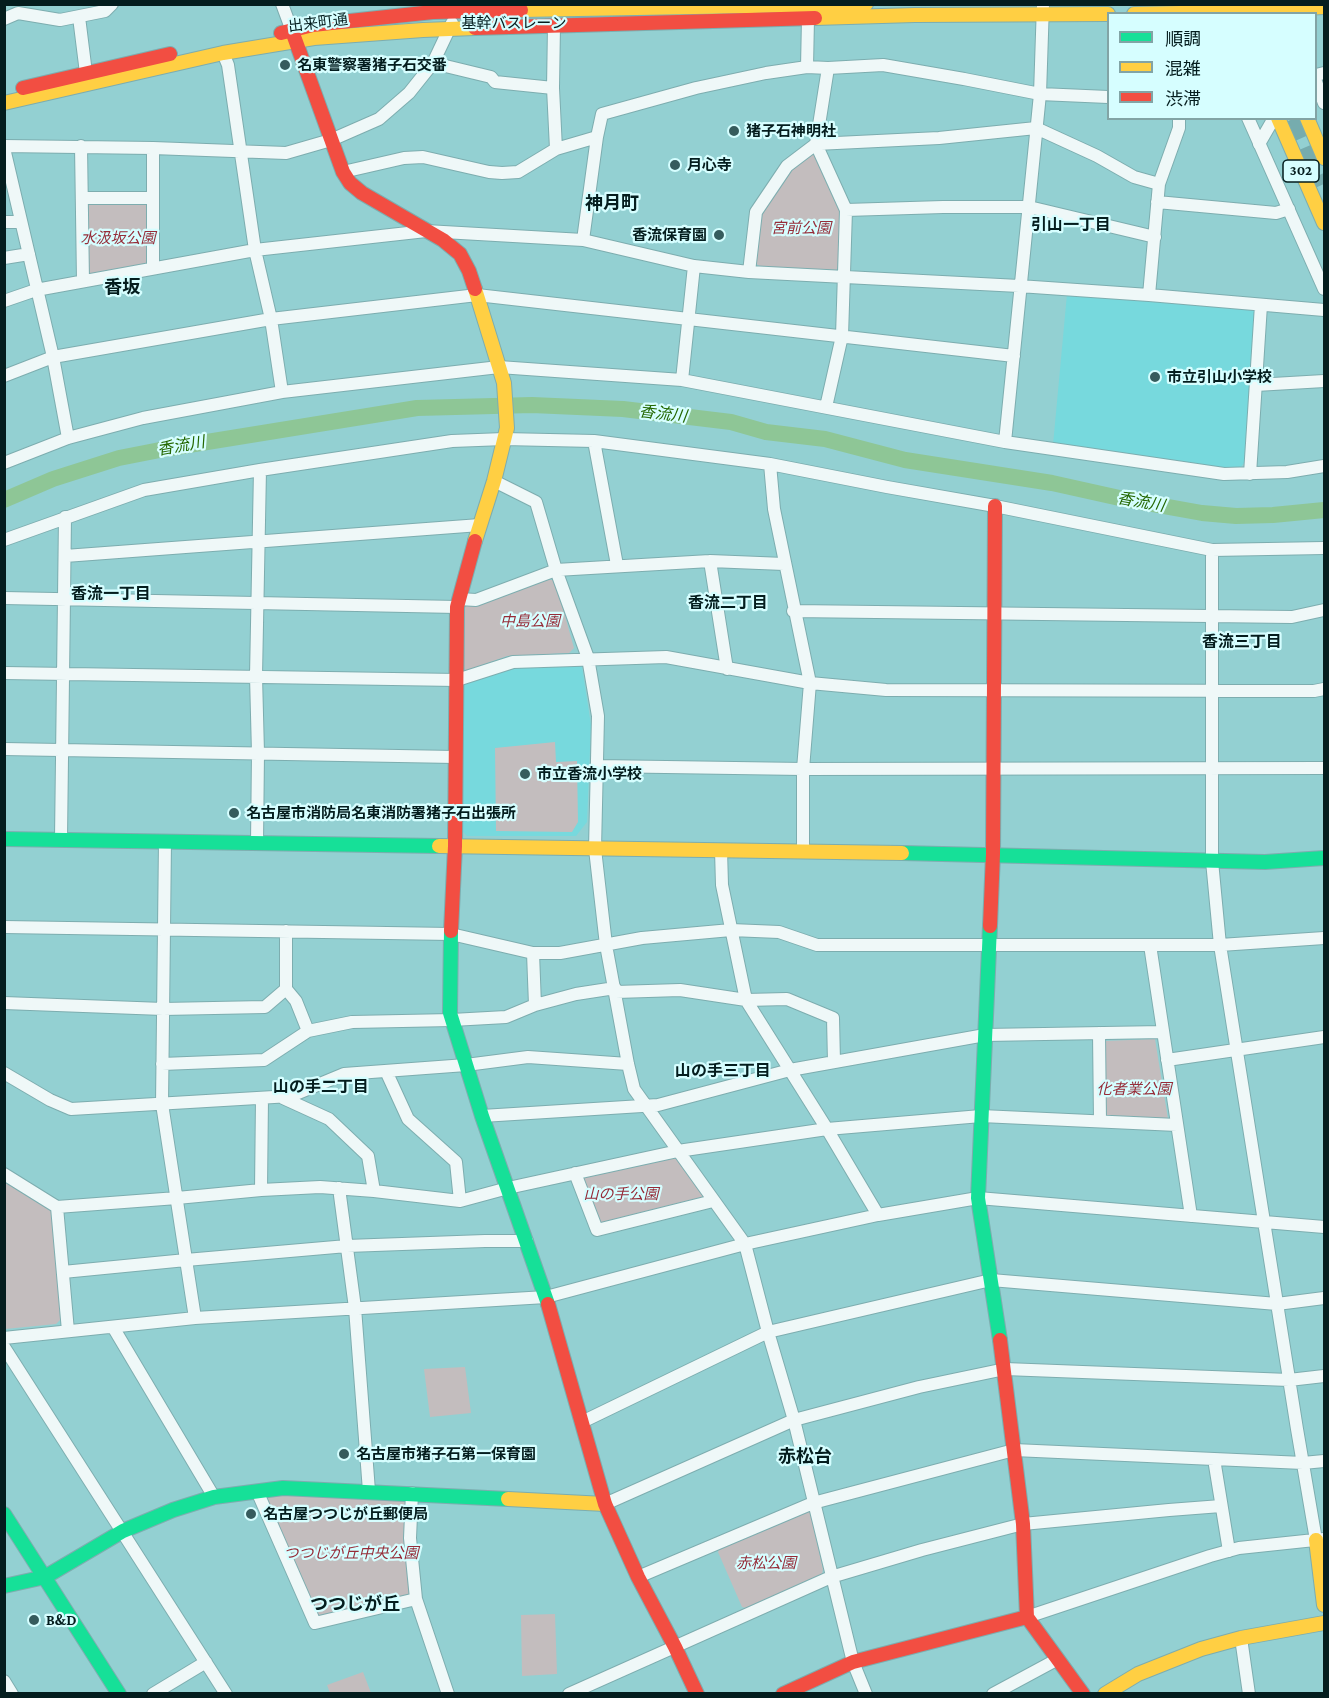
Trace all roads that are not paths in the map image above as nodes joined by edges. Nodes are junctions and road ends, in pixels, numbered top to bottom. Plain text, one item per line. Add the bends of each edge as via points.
1 (112, 4) edge
2 (282, 4) edge
3 (866, 4) edge
4 (835, 5) edge
5 (627, 7) edge
6 (1324, 7) edge
7 (1260, 9) edge
8 (1043, 10) edge
9 (1228, 10) edge
10 (1181, 12) edge
11 (1107, 14) edge
12 (79, 16) junction
13 (453, 18) edge
14 (4, 19) edge
15 (808, 19) junction
16 (606, 24) junction
17 (554, 26) junction
18 (294, 36) junction
19 (223, 54) junction
20 (434, 63) junction
21 (807, 67) junction
22 (828, 68) junction
23 (86, 73) junction
24 (554, 88) junction
25 (4, 92) edge
26 (1040, 94) junction
27 (1107, 97) edge
28 (4, 103) edge
29 (1179, 120) edge
30 (1249, 120) edge
31 (1275, 120) edge
32 (1277, 120) edge
33 (1308, 120) edge
34 (1036, 129) junction
35 (597, 137) junction
36 (1316, 139) junction
37 (331, 140) junction
38 (816, 144) junction
39 (1260, 144) junction
40 (81, 146) junction
41 (4, 147) edge
42 (153, 147) junction
43 (556, 149) junction
44 (242, 150) junction
45 (1324, 153) edge
46 (1324, 158) edge
47 (343, 172) junction
48 (7, 175) edge
49 (1159, 184) junction
50 (82, 198) junction
51 (153, 198) junction
52 (1157, 202) junction
53 (1029, 207) junction
54 (1289, 209) junction
55 (846, 210) junction
56 (4, 222) edge
57 (21, 222) junction
58 (1324, 223) edge
59 (426, 231) junction
60 (1155, 237) junction
61 (583, 240) junction
62 (255, 250) junction
63 (29, 254) junction
64 (4, 258) edge
65 (694, 266) junction
66 (153, 267) junction
67 (749, 272) junction
68 (844, 276) junction
69 (83, 281) junction
70 (1019, 286) junction
71 (1324, 289) edge
72 (36, 290) junction
73 (477, 295) junction
74 (1149, 295) junction
75 (4, 301) edge
76 (1261, 305) junction
77 (1324, 310) edge
78 (271, 319) junction
79 (688, 319) junction
80 (842, 336) junction
81 (1014, 356) junction
82 (53, 357) junction
83 (498, 367) junction
84 (4, 376) edge
85 (682, 380) junction
86 (1324, 381) edge
87 (1256, 385) junction
88 (282, 392) junction
89 (826, 407) junction
90 (68, 438) junction
91 (504, 439) junction
92 (594, 441) junction
93 (1005, 442) junction
94 (4, 463) edge
95 (770, 464) junction
96 (1324, 466) edge
97 (260, 470) junction
98 (1250, 474) junction
99 (494, 481) junction
100 (995, 506) junction
101 (65, 517) junction
102 (480, 525) junction
103 (4, 540) edge
104 (258, 541) junction
105 (1324, 548) edge
106 (1212, 550) junction
107 (65, 556) junction
108 (710, 561) junction
109 (784, 564) junction
110 (616, 566) junction
111 (556, 570) junction
112 (4, 598) edge
113 (64, 600) junction
114 (257, 603) junction
115 (458, 603) junction
116 (1324, 610) edge
117 (794, 611) junction
118 (994, 614) junction
119 (1212, 616) junction
120 (588, 658) junction
121 (727, 669) junction
122 (4, 673) edge
123 (63, 674) junction
124 (256, 676) junction
125 (457, 680) junction
126 (810, 683) junction
127 (1324, 688) edge
128 (994, 690) junction
129 (1212, 691) junction
130 (4, 749) edge
131 (63, 750) junction
132 (258, 753) junction
133 (455, 757) junction
134 (597, 766) junction
135 (993, 768) junction
136 (1212, 768) junction
137 (1324, 768) edge
138 (803, 769) junction
139 (4, 839) edge
140 (61, 840) junction
141 (165, 841) junction
142 (257, 843) junction
143 (454, 846) junction
144 (595, 849) junction
145 (721, 850) junction
146 (803, 851) junction
147 (993, 854) junction
148 (1324, 858) edge
149 (1212, 861) junction
150 (4, 927) edge
151 (164, 929) junction
152 (731, 930) junction
153 (286, 931) junction
154 (451, 934) junction
155 (1324, 938) edge
156 (606, 945) junction
157 (1150, 945) junction
158 (1220, 945) junction
159 (989, 946) junction
160 (533, 953) junction
161 (286, 989) junction
162 (615, 990) junction
163 (746, 1000) junction
164 (4, 1002) edge
165 (535, 1005) junction
166 (163, 1009) junction
167 (452, 1020) junction
168 (308, 1031) junction
169 (1163, 1032) junction
170 (1099, 1033) junction
171 (985, 1035) junction
172 (1324, 1037) edge
173 (1237, 1050) junction
174 (1167, 1060) junction
175 (834, 1062) junction
176 (162, 1064) junction
177 (628, 1064) junction
178 (466, 1065) junction
179 (790, 1070) junction
180 (386, 1071) junction
181 (4, 1073) edge
182 (282, 1097) junction
183 (262, 1098) junction
184 (162, 1104) junction
185 (647, 1106) junction
186 (482, 1116) junction
187 (981, 1116) junction
188 (1100, 1121) junction
189 (1177, 1125) junction
190 (827, 1129) junction
191 (678, 1151) junction
192 (4, 1173) edge
193 (575, 1173) junction
194 (339, 1188) junction
195 (508, 1188) junction
196 (261, 1190) junction
197 (374, 1191) junction
198 (177, 1198) junction
199 (978, 1198) junction
200 (460, 1201) junction
201 (713, 1201) junction
202 (57, 1207) junction
203 (878, 1215) junction
204 (1191, 1216) junction
205 (1264, 1223) junction
206 (1324, 1227) edge
207 (526, 1242) junction
208 (745, 1245) junction
209 (347, 1246) junction
210 (186, 1260) junction
211 (63, 1272) junction
212 (991, 1280) junction
213 (546, 1297) junction
214 (1324, 1298) edge
215 (1277, 1304) junction
216 (355, 1308) junction
217 (195, 1318) junction
218 (113, 1326) junction
219 (68, 1331) junction
220 (768, 1332) junction
221 (4, 1338) edge
222 (4, 1347) edge
223 (1005, 1369) junction
224 (1324, 1376) edge
225 (1289, 1380) junction
226 (794, 1420) junction
227 (582, 1422) junction
228 (1014, 1450) junction
229 (1214, 1459) junction
230 (1324, 1461) edge
231 (1303, 1463) junction
232 (257, 1491) junction
233 (369, 1491) junction
234 (412, 1493) junction
235 (214, 1497) junction
236 (813, 1503) junction
237 (605, 1504) junction
238 (1221, 1506) junction
239 (4, 1514) edge
240 (1023, 1524) junction
241 (123, 1532) junction
242 (1320, 1539) edge
243 (1229, 1551) junction
244 (45, 1577) junction
245 (638, 1577) junction
246 (831, 1577) junction
247 (4, 1586) edge
248 (416, 1599) junction
249 (1324, 1605) edge
250 (1027, 1617) junction
251 (1324, 1623) edge
252 (1241, 1638) junction
253 (675, 1647) junction
254 (1058, 1659) junction
255 (206, 1662) junction
256 (853, 1662) junction
257 (119, 1694) edge
258 (153, 1694) edge
259 (226, 1694) edge
260 (448, 1694) edge
261 (569, 1694) edge
262 (697, 1694) edge
263 (783, 1694) edge
264 (866, 1694) edge
265 (993, 1694) edge
266 (1083, 1694) edge
267 (1105, 1694) edge
268 (1250, 1694) edge

1 - 12 street via 105,11
2 - 18 street
3 - 4 main road, 出来町通
4 - 5 main road, 出来町通
5 - 13 main road, 出来町通 via 481,12
6 - 7 main road
7 - 9 main road
8 - 11 main road, 出来町通
8 - 15 main road, 出来町通
8 - 26 street
9 - 10 main road
12 - 14 street via 60,20 18,13
12 - 23 street
13 - 16 street, 基幹バスレーン
13 - 17 main road, 出来町通
13 - 18 main road, 出来町通 via 423,30
13 - 18 main road, 出来町通 via 414,14 313,25
13 - 20 street
15 - 16 main road, 出来町通
15 - 21 street
16 - 17 main road, 出来町通
17 - 24 street
18 - 19 main road, 出来町通
18 - 23 main road, 出来町通 via 222,43
18 - 37 main road
19 - 28 main road, 出来町通
19 - 44 street
20 - 24 street via 491,77 495,82
20 - 37 street via 409,93 379,119
21 - 22 street
21 - 35 street via 696,88 602,114
22 - 26 street via 883,65
22 - 38 street
23 - 25 main road, 出来町通
24 - 43 street
26 - 27 street
26 - 34 street
29 - 49 street
30 - 39 street
31 - 39 street
32 - 58 main road, 302
33 - 36 main road, 302
34 - 38 street
34 - 49 street via 1134,177
34 - 53 street
35 - 43 street
35 - 61 street
36 - 45 main road
36 - 46 main road, 302
37 - 44 street via 286,153
37 - 47 main road
38 - 55 street
38 - 67 street via 787,166 756,213
39 - 54 street
40 - 41 street
40 - 42 street
40 - 50 street
41 - 48 street
42 - 44 street
42 - 51 street
43 - 47 street via 518,172 404,158
44 - 62 street
47 - 59 main road via 362,193
48 - 57 street
49 - 52 street
50 - 51 street
50 - 69 street
51 - 66 street
52 - 54 street via 1276,213
52 - 60 street
53 - 55 street
53 - 60 street
53 - 70 street
54 - 71 street
55 - 68 street
56 - 57 street
57 - 63 street
59 - 61 street
59 - 62 street
59 - 73 main road via 460,254
60 - 74 street
61 - 65 street
62 - 66 street
62 - 78 street
63 - 64 street
63 - 72 street
65 - 67 street
65 - 79 street
66 - 69 street
67 - 68 street
68 - 70 street
68 - 80 street
69 - 72 street
70 - 74 street
70 - 81 street
72 - 75 street
72 - 82 street
73 - 78 street
73 - 79 street
73 - 83 main road
74 - 76 street
76 - 77 street
76 - 87 street
78 - 82 street
78 - 88 street
79 - 80 street
79 - 85 street
80 - 81 street
80 - 89 street
81 - 93 street
82 - 84 street
82 - 90 street
83 - 85 street
83 - 88 street
83 - 91 main road via 504,383
85 - 89 street
86 - 87 street
87 - 98 street
88 - 90 street via 143,418
89 - 93 street
90 - 94 street
91 - 92 street
91 - 97 street via 452,441
91 - 99 main road
92 - 95 street
92 - 110 street
93 - 98 street via 1224,474
95 - 100 street
95 - 109 street
96 - 98 street
97 - 101 street via 144,490
97 - 104 street
99 - 102 main road
99 - 111 street via 536,502
100 - 106 street
100 - 118 main road
101 - 103 street
101 - 107 street
102 - 104 street
102 - 115 main road
104 - 107 street
104 - 114 street
105 - 106 street
106 - 119 street
107 - 113 street
108 - 109 street
108 - 110 street
108 - 121 street
109 - 117 street
110 - 111 street
111 - 115 street
111 - 120 street
112 - 113 street
113 - 114 street
113 - 123 street
114 - 115 street
114 - 124 street
115 - 125 main road
116 - 119 street via 1292,617
117 - 118 street
117 - 126 street
118 - 119 street
118 - 128 main road
119 - 129 street
120 - 121 street via 666,657
120 - 125 street via 513,662
120 - 134 street via 598,716
121 - 126 street
122 - 123 street
123 - 124 street
123 - 131 street
124 - 125 street
124 - 132 street
125 - 133 main road
126 - 128 street via 886,690
126 - 138 street
127 - 129 street
128 - 129 street
128 - 135 main road
129 - 136 street
130 - 131 street
131 - 132 street
131 - 140 street
132 - 133 street
132 - 142 street
133 - 143 main road
134 - 138 street
134 - 144 street
135 - 136 street
135 - 138 street
135 - 147 main road
136 - 137 street
136 - 149 street
138 - 146 street
139 - 140 main road
140 - 141 main road
141 - 142 main road
141 - 151 street
142 - 143 main road
143 - 144 main road
143 - 154 main road
144 - 145 main road
144 - 156 street
145 - 146 main road
145 - 152 street via 722,885
146 - 147 main road
147 - 149 main road
147 - 159 main road
148 - 149 main road
149 - 158 street
150 - 151 street
151 - 153 street
151 - 166 street
152 - 156 street
152 - 159 street via 779,932 817,945
152 - 163 street
153 - 154 street
153 - 161 street
154 - 160 street
154 - 167 main road
155 - 158 street
156 - 160 street
156 - 162 street
157 - 158 street
157 - 159 street
157 - 169 street
158 - 173 street
159 - 171 main road
160 - 165 street
161 - 166 street via 265,1007
161 - 168 street via 296,1001
162 - 163 street via 680,990
162 - 165 street via 576,994
162 - 177 street
163 - 175 street via 787,999 833,1018
163 - 179 street
164 - 166 street
165 - 167 street via 506,1017
166 - 176 street
167 - 168 street via 352,1022
167 - 178 main road
168 - 176 street via 264,1060
169 - 170 street
169 - 174 street
170 - 171 street
170 - 188 street
171 - 175 street
171 - 187 main road
172 - 173 street
173 - 174 street
173 - 205 street
174 - 189 street
175 - 179 street
176 - 184 street
177 - 178 street via 528,1057
177 - 185 street via 634,1089
178 - 180 street
178 - 186 main road
179 - 185 street
179 - 190 street
180 - 182 street via 344,1074
180 - 200 street via 408,1119 456,1162
181 - 184 street via 71,1109
182 - 183 street
182 - 197 street via 329,1119 368,1156
183 - 184 street
183 - 196 street
184 - 198 street
185 - 186 street
185 - 191 street
186 - 195 main road
187 - 188 street
187 - 190 street
187 - 199 main road
188 - 189 street
189 - 204 street
190 - 191 street
190 - 203 street
191 - 193 street
191 - 201 street
192 - 202 street
193 - 195 street
193 - 201 street via 597,1230
194 - 196 street
194 - 197 street
194 - 209 street
195 - 200 street
195 - 207 main road
196 - 198 street
197 - 200 street
198 - 202 street
198 - 210 street
199 - 203 street
199 - 204 street
199 - 212 main road
201 - 208 street
202 - 211 street
203 - 208 street
204 - 205 street
205 - 206 street
205 - 215 street
207 - 209 street
207 - 213 main road
208 - 213 street
208 - 220 street
209 - 210 street
209 - 216 street
210 - 211 street
210 - 217 street
211 - 219 street
212 - 215 street
212 - 220 street
212 - 223 main road
213 - 216 street
213 - 227 main road
214 - 215 street
215 - 225 street
216 - 217 street
216 - 233 street
217 - 218 street
218 - 219 street
218 - 235 street
219 - 221 street
220 - 226 street
220 - 227 street
222 - 241 street
223 - 225 street
223 - 226 street
223 - 228 main road
224 - 225 street
225 - 231 street
226 - 236 street
226 - 237 street
227 - 237 main road
228 - 229 street
228 - 236 street
228 - 240 main road
229 - 231 street
229 - 238 street
230 - 231 street
231 - 242 street
232 - 233 main road
232 - 235 main road
232 - 248 street via 315,1623
233 - 234 main road
234 - 237 main road
234 - 248 street via 410,1538
235 - 241 main road
236 - 245 street
236 - 246 street
237 - 245 main road
238 - 240 street
238 - 243 street
239 - 244 main road
240 - 246 street
240 - 250 main road
241 - 244 main road
241 - 255 street
242 - 243 street
242 - 249 main road
243 - 250 street
244 - 247 main road
244 - 257 main road
245 - 253 main road
246 - 253 street
246 - 256 street
248 - 260 street
250 - 254 main road
250 - 256 main road
251 - 252 main road
252 - 267 main road via 1138,1674
252 - 268 street
253 - 261 street
253 - 262 main road
254 - 265 street
254 - 266 main road
255 - 258 street
255 - 259 street
256 - 263 main road
256 - 264 street

